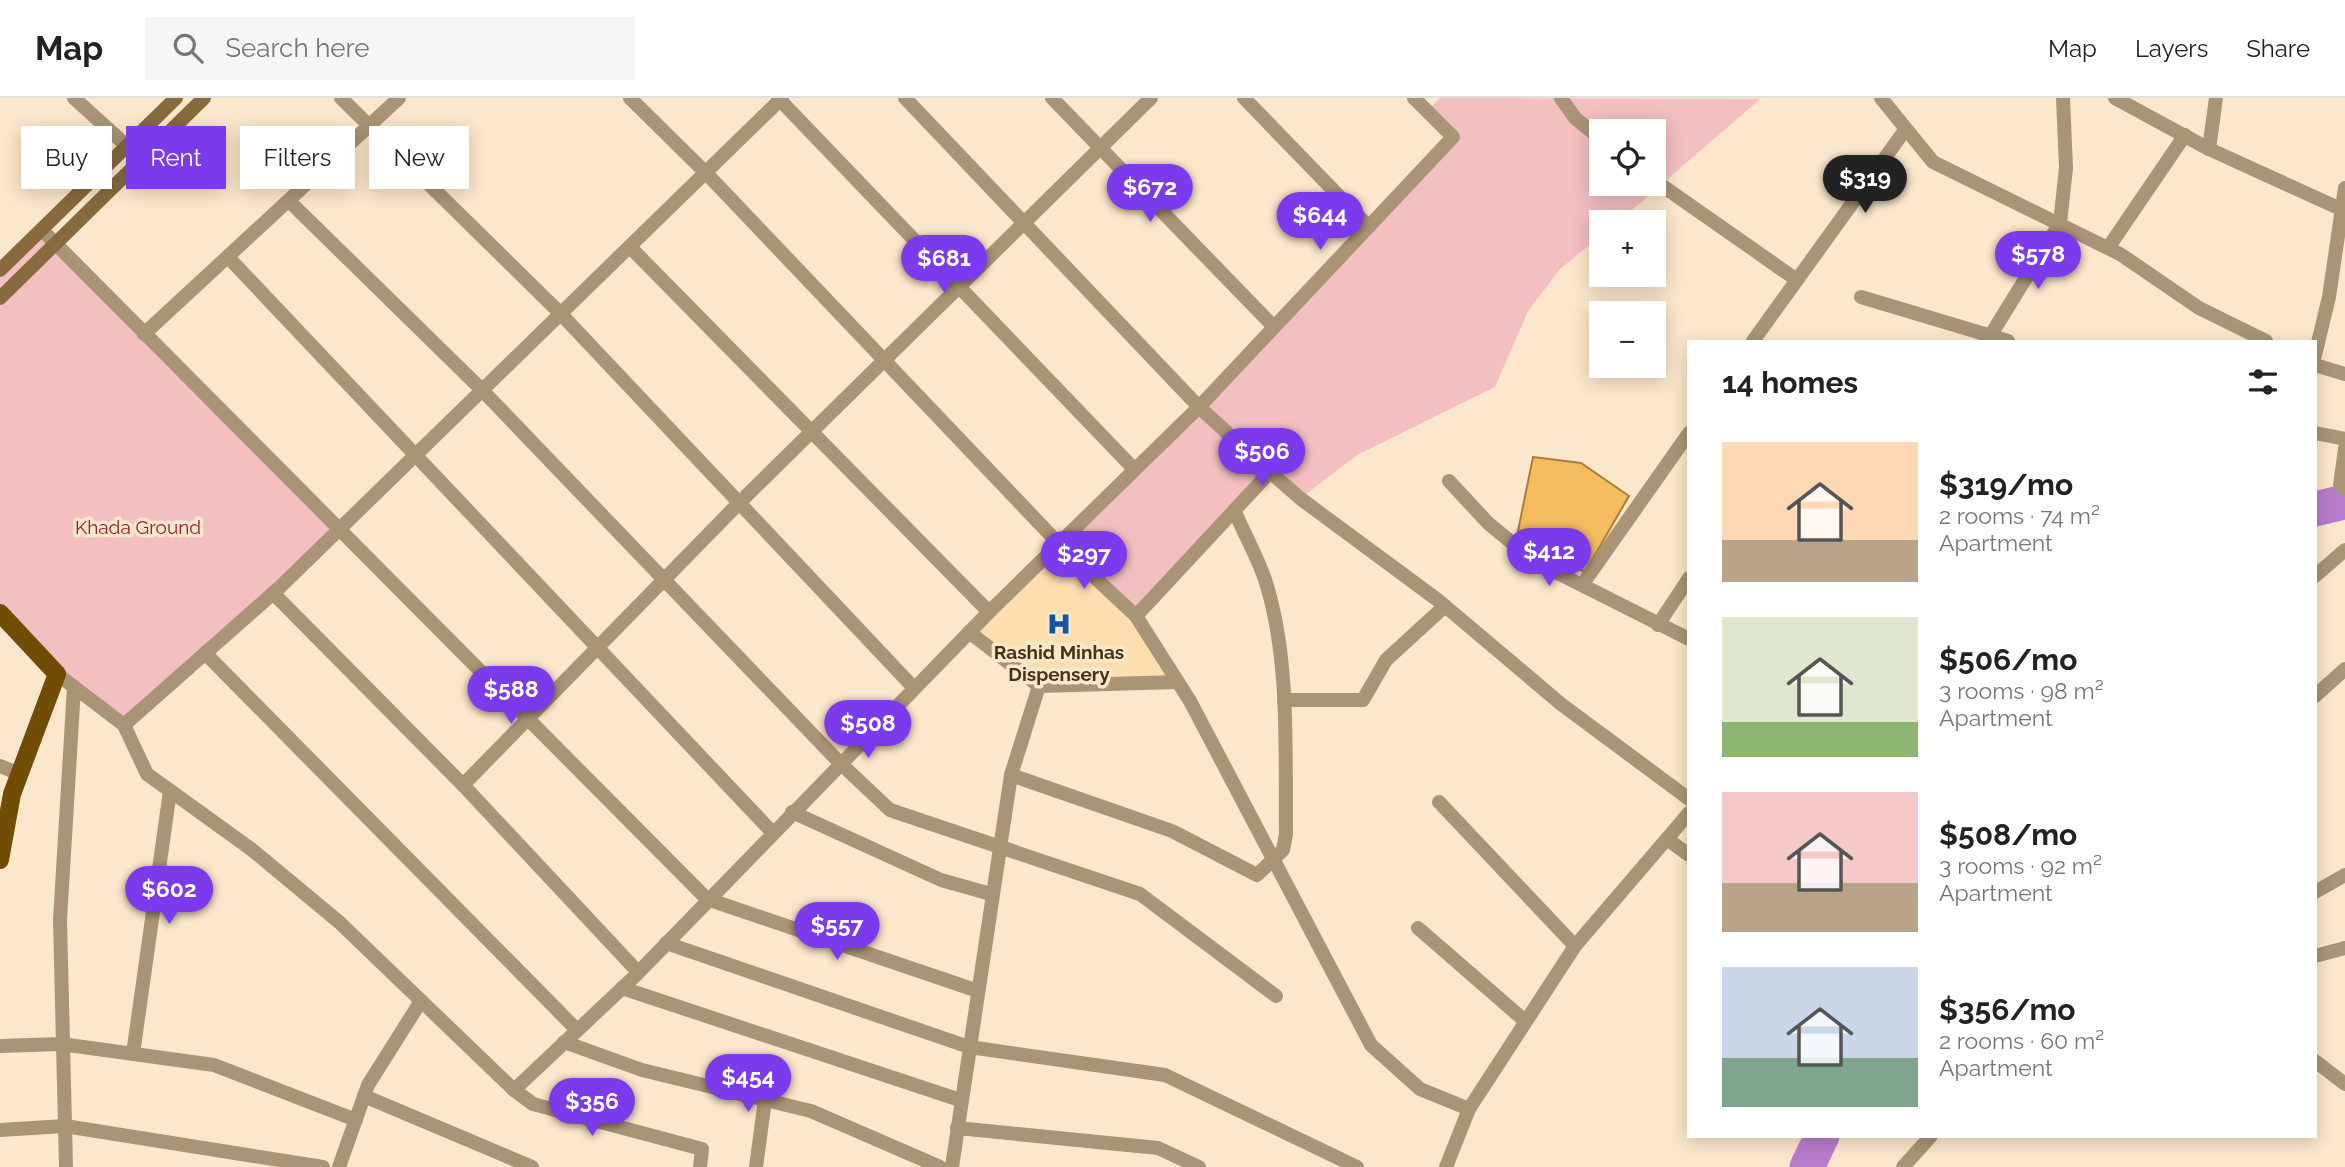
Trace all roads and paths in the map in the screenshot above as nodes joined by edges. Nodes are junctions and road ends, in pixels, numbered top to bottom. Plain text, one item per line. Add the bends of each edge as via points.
1 (74, 98) edge
2 (176, 98) edge
3 (204, 98) edge
4 (341, 98) edge
5 (399, 98) edge
6 (630, 98) edge
7 (905, 98) edge
8 (1052, 98) edge
9 (1151, 98) edge
10 (1244, 98) edge
11 (1414, 98) edge
12 (1561, 98) edge
13 (1881, 98) edge
14 (2063, 98) edge
15 (2115, 98) edge
16 (2216, 98) edge
17 (780, 99) edge
18 (148, 126) edge
19 (370, 126) edge
20 (369, 127) joint
21 (1589, 129) edge
22 (1905, 130) junction
23 (2185, 135) junction
24 (126, 144) edge
25 (126, 148) edge
26 (1100, 148) junction
27 (2209, 149) junction
28 (707, 174) junction
29 (1666, 188) edge
30 (2345, 188) edge
31 (433, 189) edge
32 (289, 201) junction
33 (2343, 211) edge
34 (1024, 223) junction
35 (2060, 223) junction
36 (1369, 227) junction
37 (43, 231) junction
38 (57, 245) junction
39 (629, 247) junction
40 (2108, 248) junction
41 (228, 257) junction
42 (0, 270) edge
43 (1797, 280) junction
44 (960, 287) junction
45 (1861, 297) dead end
46 (0, 298) edge
47 (559, 312) junction
48 (1273, 326) junction
49 (144, 334) junction
50 (1989, 338) edge
51 (1755, 340) edge
52 (2264, 340) edge
53 (2317, 347) edge
54 (884, 361) junction
55 (2317, 366) edge
56 (2345, 374) edge
57 (481, 389) junction
58 (1199, 407) junction
59 (812, 432) junction
60 (2317, 433) edge
61 (1687, 436) edge
62 (2345, 439) edge
63 (2345, 449) edge
64 (415, 454) junction
65 (1134, 469) junction
66 (1270, 472) junction
67 (1450, 481) dead end
68 (2345, 489) edge
69 (738, 504) junction
70 (1235, 512) junction
71 (339, 528) junction
72 (1060, 545) junction
73 (2345, 550) edge
74 (2317, 574) edge
75 (666, 579) junction
76 (1687, 581) edge
77 (1582, 585) junction
78 (273, 593) junction
79 (1445, 606) junction
80 (989, 612) junction
81 (1136, 616) junction
82 (2, 618) edge
83 (1658, 625) junction
84 (969, 632) junction
85 (1687, 638) edge
86 (599, 646) junction
87 (205, 653) junction
88 (2345, 669) edge
89 (57, 674) junction
90 (1178, 682) junction
91 (1039, 686) junction
92 (74, 687) junction
93 (914, 688) junction
94 (2317, 694) edge
95 (1283, 699) junction
96 (528, 719) junction
97 (124, 725) junction
98 (840, 763) junction
99 (0, 766) edge
100 (20, 774) junction
101 (1011, 775) junction
102 (463, 785) junction
103 (170, 791) junction
104 (1687, 798) edge
105 (1439, 803) dead end
106 (792, 812) junction
107 (1687, 815) edge
108 (772, 832) junction
109 (1667, 839) junction
110 (998, 848) junction
111 (1687, 854) edge
112 (0, 860) edge
113 (1273, 860) junction
114 (2345, 875) edge
115 (2317, 891) edge
116 (991, 894) junction
117 (707, 899) junction
118 (1418, 928) dead end
119 (666, 943) junction
120 (1575, 946) junction
121 (2345, 948) edge
122 (2317, 955) edge
123 (638, 972) junction
124 (622, 988) junction
125 (978, 991) junction
126 (1276, 996) dead end
127 (421, 1001) junction
128 (1525, 1021) junction
129 (577, 1030) junction
130 (564, 1042) junction
131 (61, 1044) junction
132 (0, 1046) edge
133 (969, 1047) junction
134 (133, 1054) junction
135 (2317, 1062) edge
136 (2344, 1082) edge
137 (514, 1090) junction
138 (364, 1096) junction
139 (765, 1100) junction
140 (960, 1100) junction
141 (1469, 1109) junction
142 (356, 1120) junction
143 (65, 1126) junction
144 (957, 1128) junction
145 (0, 1130) edge
146 (1929, 1138) edge
147 (66, 1167) edge
148 (323, 1167) edge
149 (339, 1167) edge
150 (533, 1167) edge
151 (699, 1167) edge
152 (756, 1167) edge
153 (940, 1167) edge
154 (952, 1167) edge
155 (1199, 1167) edge
156 (1357, 1167) edge
157 (1446, 1167) edge
158 (1903, 1167) edge

1 - 24 street
2 - 18 main road
3 - 38 main road
4 - 20 street
5 - 19 street
6 - 28 street
7 - 34 street
8 - 26 street
9 - 26 street
10 - 36 street
11 - 36 street via 1453,137
12 - 21 street
13 - 22 street
14 - 35 street via 2066,168
15 - 23 street
16 - 27 street
17 - 28 street
17 - 44 street
20 - 32 street
22 - 35 street via 1933,162
22 - 43 street
23 - 27 street
23 - 40 street
25 - 37 main road
26 - 34 street
26 - 48 street
27 - 33 street
28 - 39 street
28 - 54 street
29 - 43 street
30 - 33 street
31 - 47 street
32 - 41 street
32 - 57 street
33 - 53 street
34 - 44 street
34 - 58 street
35 - 40 street
35 - 50 street
36 - 48 street
37 - 38 street
37 - 42 main road
38 - 46 main road
38 - 49 street
39 - 47 street
39 - 59 street
40 - 52 street via 2199,308
41 - 49 street
41 - 64 street
43 - 51 street
44 - 54 street
44 - 65 street
45 - 50 street
47 - 57 street
47 - 69 street
48 - 58 street
49 - 71 street
54 - 59 street
54 - 72 street
55 - 56 street
57 - 64 street
57 - 75 street
58 - 65 street
58 - 66 street
59 - 69 street
59 - 80 street
60 - 62 street
61 - 77 street
63 - 68 street via 2340,485
64 - 71 street
64 - 86 street
65 - 72 street
66 - 70 street
66 - 79 street
67 - 77 street via 1488,523 1534,561
69 - 75 street
69 - 93 street
70 - 81 street
70 - 95 street via 1267,585
71 - 78 street
71 - 96 street
72 - 80 street
72 - 81 street
73 - 74 street
75 - 86 street
75 - 98 street
76 - 83 street
77 - 83 street
78 - 87 street
78 - 102 street
79 - 95 street via 1386,660 1363,700
79 - 104 street via 1560,704
80 - 84 street
81 - 90 street
82 - 89 main road
83 - 85 street
84 - 91 street
84 - 93 street
86 - 96 street
86 - 108 street
87 - 97 street
87 - 129 street
88 - 94 street
89 - 92 street
89 - 100 main road
90 - 91 street
90 - 113 street
91 - 101 street
92 - 97 street
92 - 131 street via 60,920
93 - 98 street
95 - 113 street via 1286,834 1283,850
96 - 102 street
96 - 117 street
97 - 103 street via 147,774
98 - 106 street
98 - 110 street via 890,810
99 - 100 street
100 - 112 main road
101 - 110 street
101 - 113 street via 1172,831 1257,874
102 - 123 street
103 - 127 street via 251,849 339,922
103 - 134 street
105 - 120 street
106 - 108 street
106 - 116 street via 941,880
107 - 109 street
108 - 117 street
109 - 111 street
109 - 120 street
110 - 116 street
110 - 126 street via 1140,894
113 - 141 street via 1371,1045 1420,1089
114 - 115 street
116 - 125 street
117 - 119 street
117 - 125 street
118 - 128 street
119 - 123 street
119 - 133 street
120 - 128 street
121 - 122 street
123 - 124 street
124 - 129 street
124 - 140 street
125 - 133 street
127 - 137 street
127 - 138 street
128 - 141 street
129 - 130 street
130 - 137 street
130 - 139 street via 642,1070
131 - 132 street
131 - 134 street
131 - 143 street
133 - 140 street
133 - 156 street via 1165,1076
134 - 142 street via 214,1065
135 - 136 street
137 - 151 street via 533,1104 702,1149
138 - 142 street
138 - 150 street
139 - 152 street
139 - 153 street via 811,1111
140 - 144 street
141 - 157 street
142 - 149 street
143 - 145 street
143 - 147 street
143 - 148 street
144 - 154 street
144 - 155 street via 1158,1148
146 - 158 street

